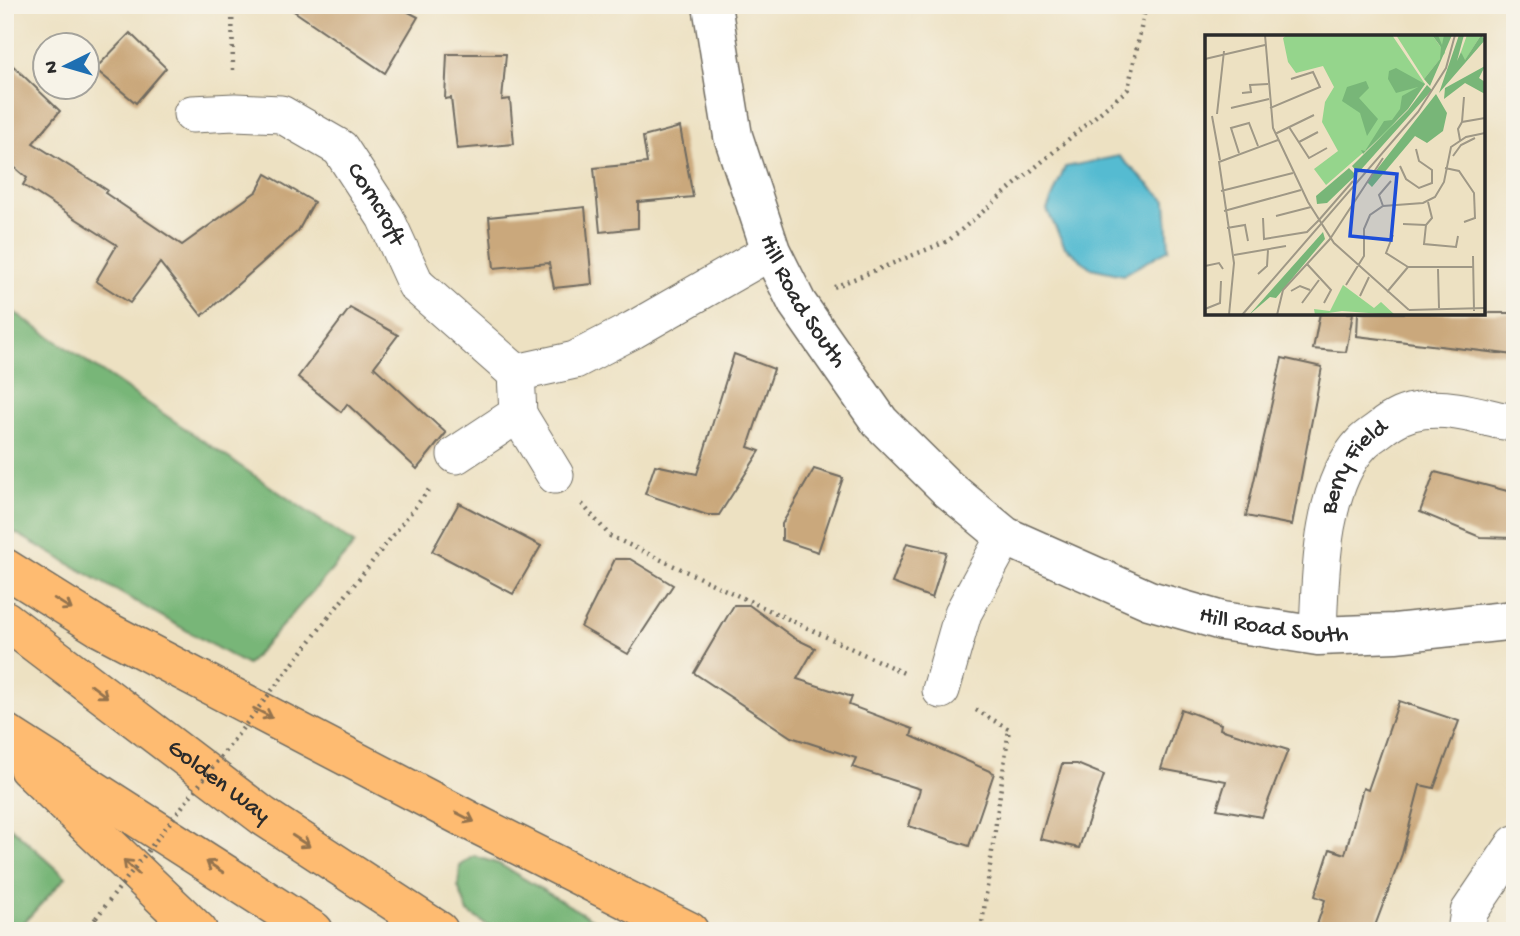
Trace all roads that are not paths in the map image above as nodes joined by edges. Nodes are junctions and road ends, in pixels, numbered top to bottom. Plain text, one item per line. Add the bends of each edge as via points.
1 (712, 5) edge
2 (192, 114) dead end
3 (771, 251) junction
4 (516, 373) junction
5 (518, 414) junction
6 (1503, 421) dead end
7 (456, 455) road end
8 (555, 475) road end
9 (1005, 536) junction
10 (5, 568) edge
11 (5, 620) edge
12 (1515, 620) edge
13 (1318, 636) junction
14 (941, 690) road end
15 (5, 733) edge
16 (5, 746) edge
17 (1515, 844) edge
18 (198, 931) edge
19 (314, 931) edge
20 (439, 931) edge
21 (689, 931) edge
22 (1466, 931) edge

1 - 3 street, Hill Road South via 733,136
2 - 4 street, Corncroft via 281,114 340,148 385,217 416,285
3 - 4 street via 575,360
3 - 9 street, Hill Road South via 797,303 880,422 947,488
4 - 5 street
5 - 7 street
5 - 8 street
6 - 13 street, Berry Field via 1459,411 1423,410 1397,416 1363,442 1343,471 1327,522
9 - 13 street, Hill Road South via 1149,600 1222,621
9 - 14 street via 963,613
10 -> 21 highway via 99,628
11 -> 20 highway, Golden Way via 263,816
12 - 13 street, Hill Road South
19 -> 15 highway
18 -> 16 highway
17 - 22 street via 1469,912

